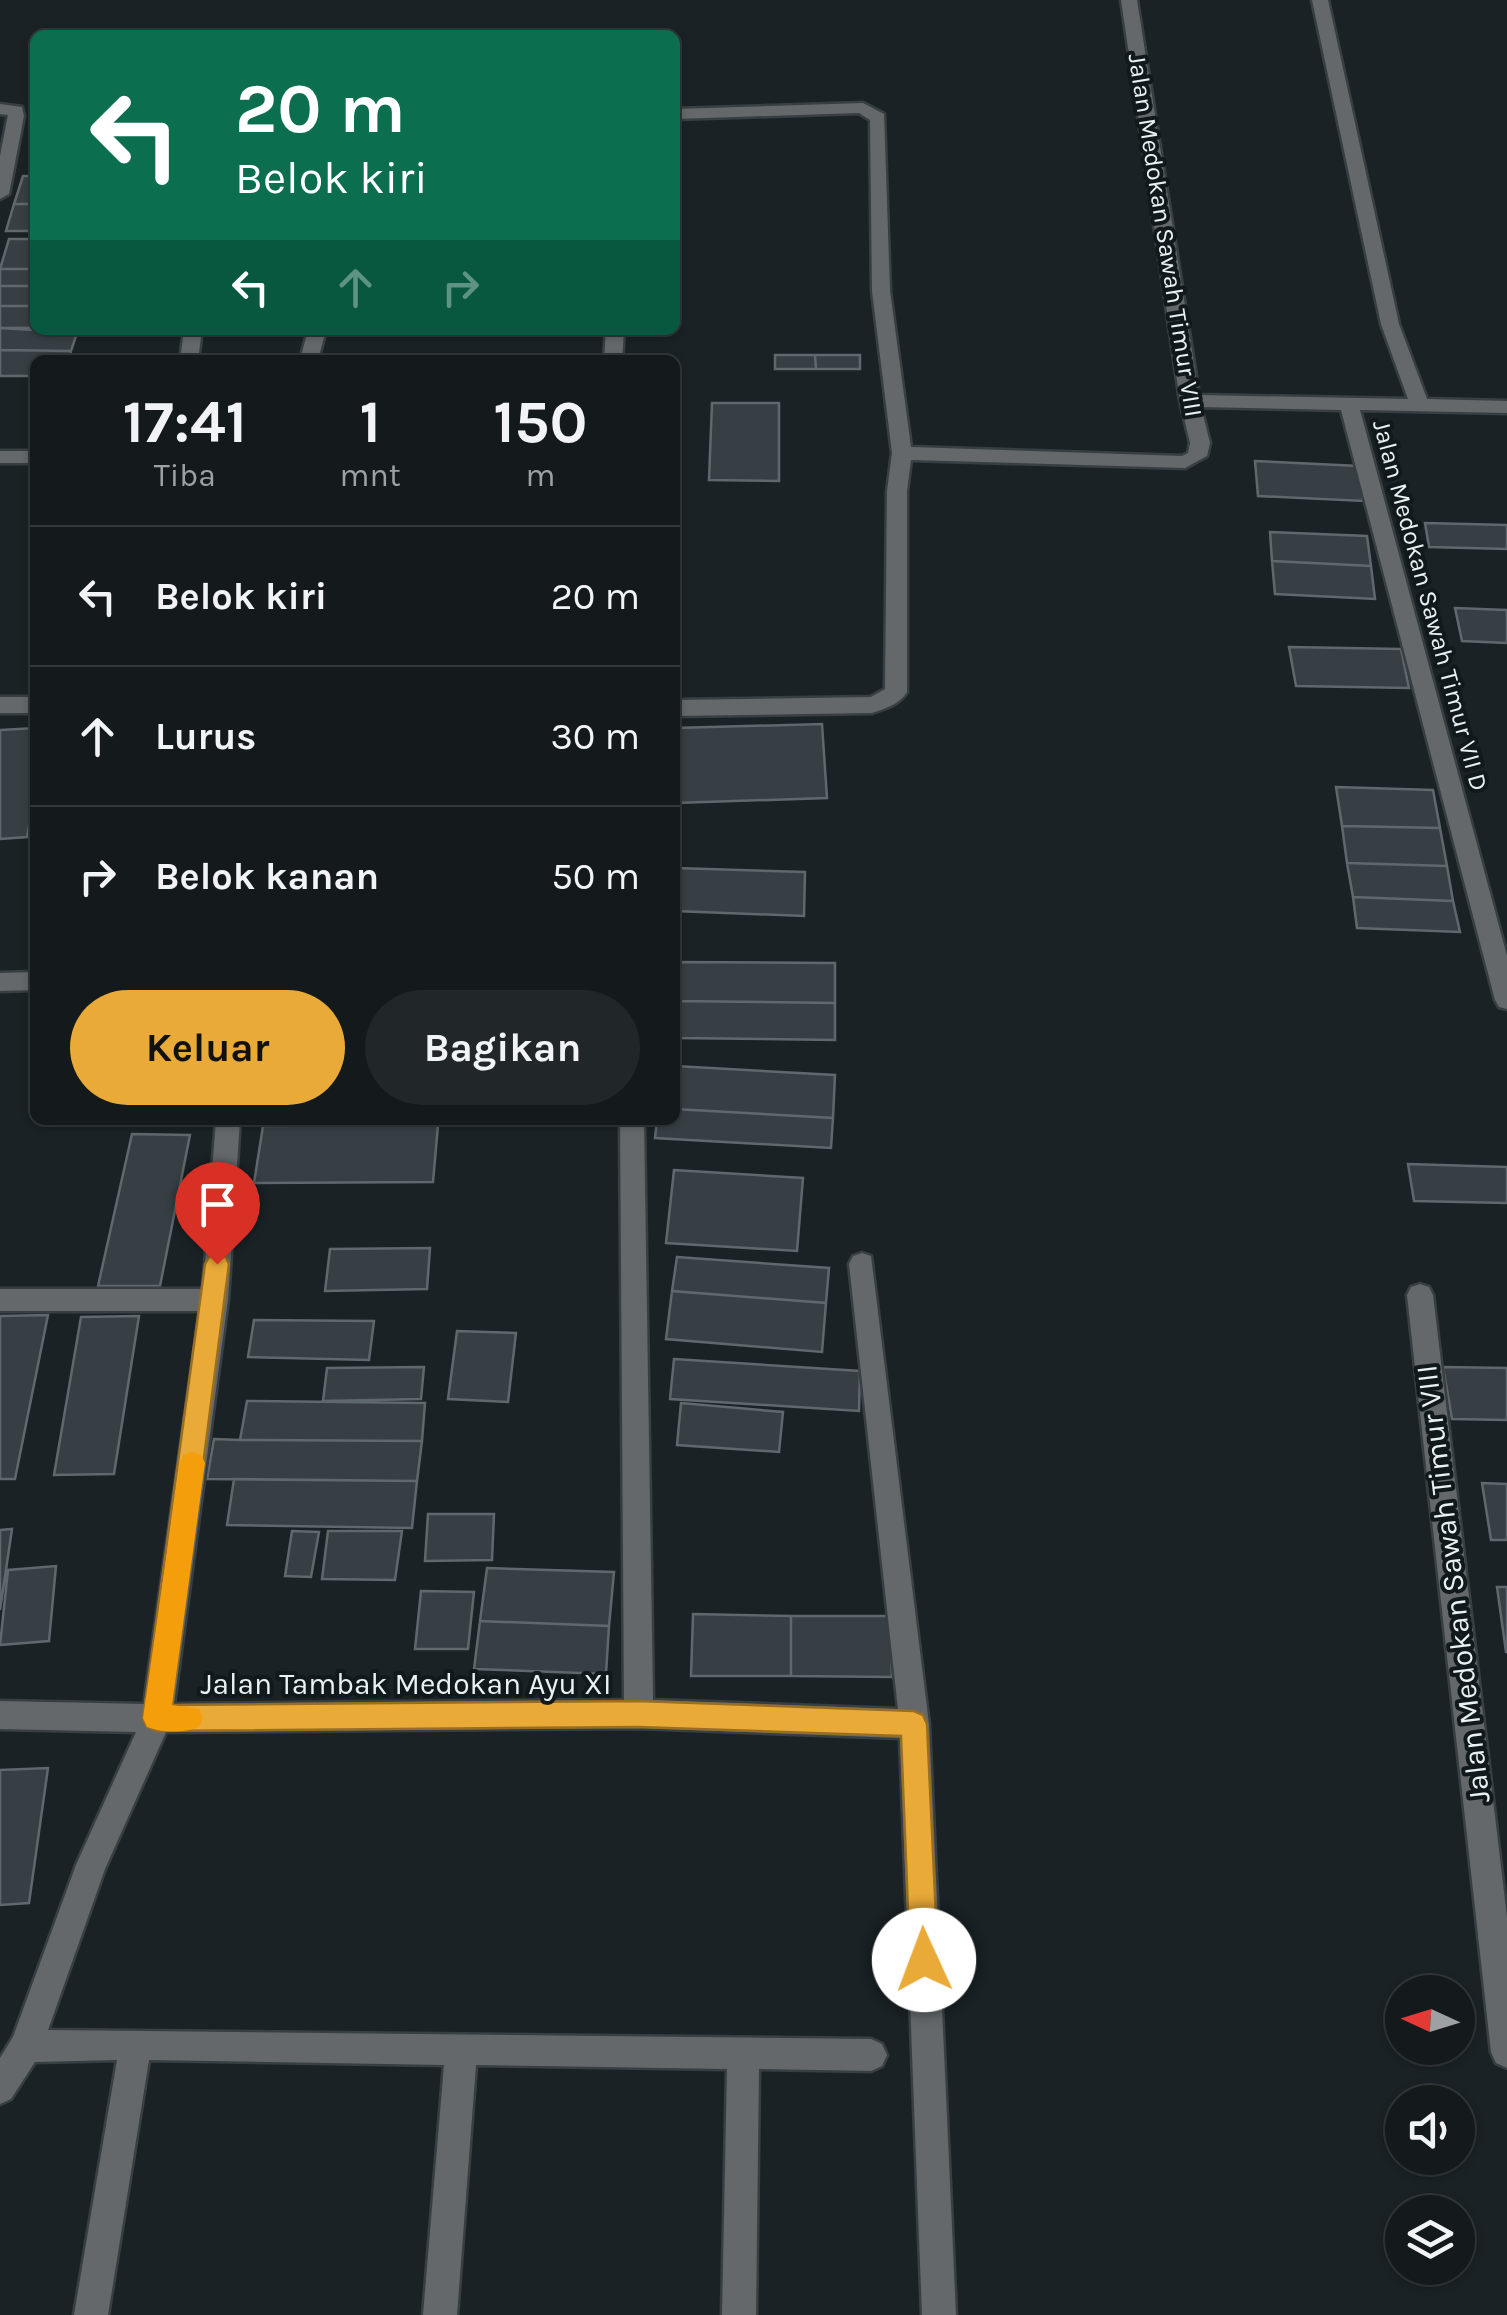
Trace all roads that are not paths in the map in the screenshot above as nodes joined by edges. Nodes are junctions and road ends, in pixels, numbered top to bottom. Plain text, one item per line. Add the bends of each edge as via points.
1 (1130, 0) edge
2 (1320, 0) edge
3 (0, 109) edge
4 (680, 114) edge
5 (0, 194) edge
6 (1190, 401) junction
7 (1420, 406) junction
8 (1350, 407) junction
9 (1507, 408) edge
10 (902, 453) junction
11 (0, 457) edge
12 (30, 457) edge
13 (30, 705) edge
14 (0, 706) edge
15 (680, 708) edge
16 (30, 981) edge
17 (0, 982) edge
18 (1507, 1000) edge
19 (228, 1125) edge
20 (632, 1125) edge
21 (862, 1264) dead end
22 (1420, 1295) dead end
23 (0, 1300) edge
24 (215, 1300) junction
25 (638, 1714) junction
26 (0, 1715) edge
27 (157, 1718) junction
28 (914, 1724) junction
29 (136, 2044) junction
30 (26, 2046) junction
31 (462, 2048) junction
32 (1507, 2052) edge
33 (743, 2054) junction
34 (870, 2055) dead end
35 (0, 2088) edge
36 (90, 2315) edge
37 (440, 2315) edge
38 (739, 2315) edge
39 (938, 2315) edge

1 - 6 street, Jalan Medokan Sawah Timur VIII
2 - 7 street, Jalan Medokan Sawah Timur VII D via 1390,324
3 - 5 street via 16,111 18,119
4 - 10 street via 863,108 878,118 880,291
6 - 8 street
6 - 10 street, Jalan Medokan Sawah Timur VIII via 1200,443 1197,456 1186,462
7 - 8 street, Jalan Medokan Sawah Timur VII D
7 - 9 street
8 - 18 street, Jalan Medokan Sawah Timur VII D
10 - 15 street via 896,692 872,705
11 - 12 street
13 - 14 street
16 - 17 street
19 - 24 street
20 - 25 street, Jalan Tambak Medokan Ayu XI
21 - 28 street
22 - 32 street, Jalan Medokan Sawah Timur VIII
23 - 24 street
24 - 27 street
25 - 27 street, Jalan Tambak Medokan Ayu XI
25 - 28 street
26 - 27 street, Jalan Tambak Medokan Ayu XI
27 - 30 street via 91,1866
28 - 39 street
29 - 30 street
29 - 31 street
29 - 36 street
30 - 35 street
31 - 33 street
31 - 37 street
33 - 34 street
33 - 38 street

